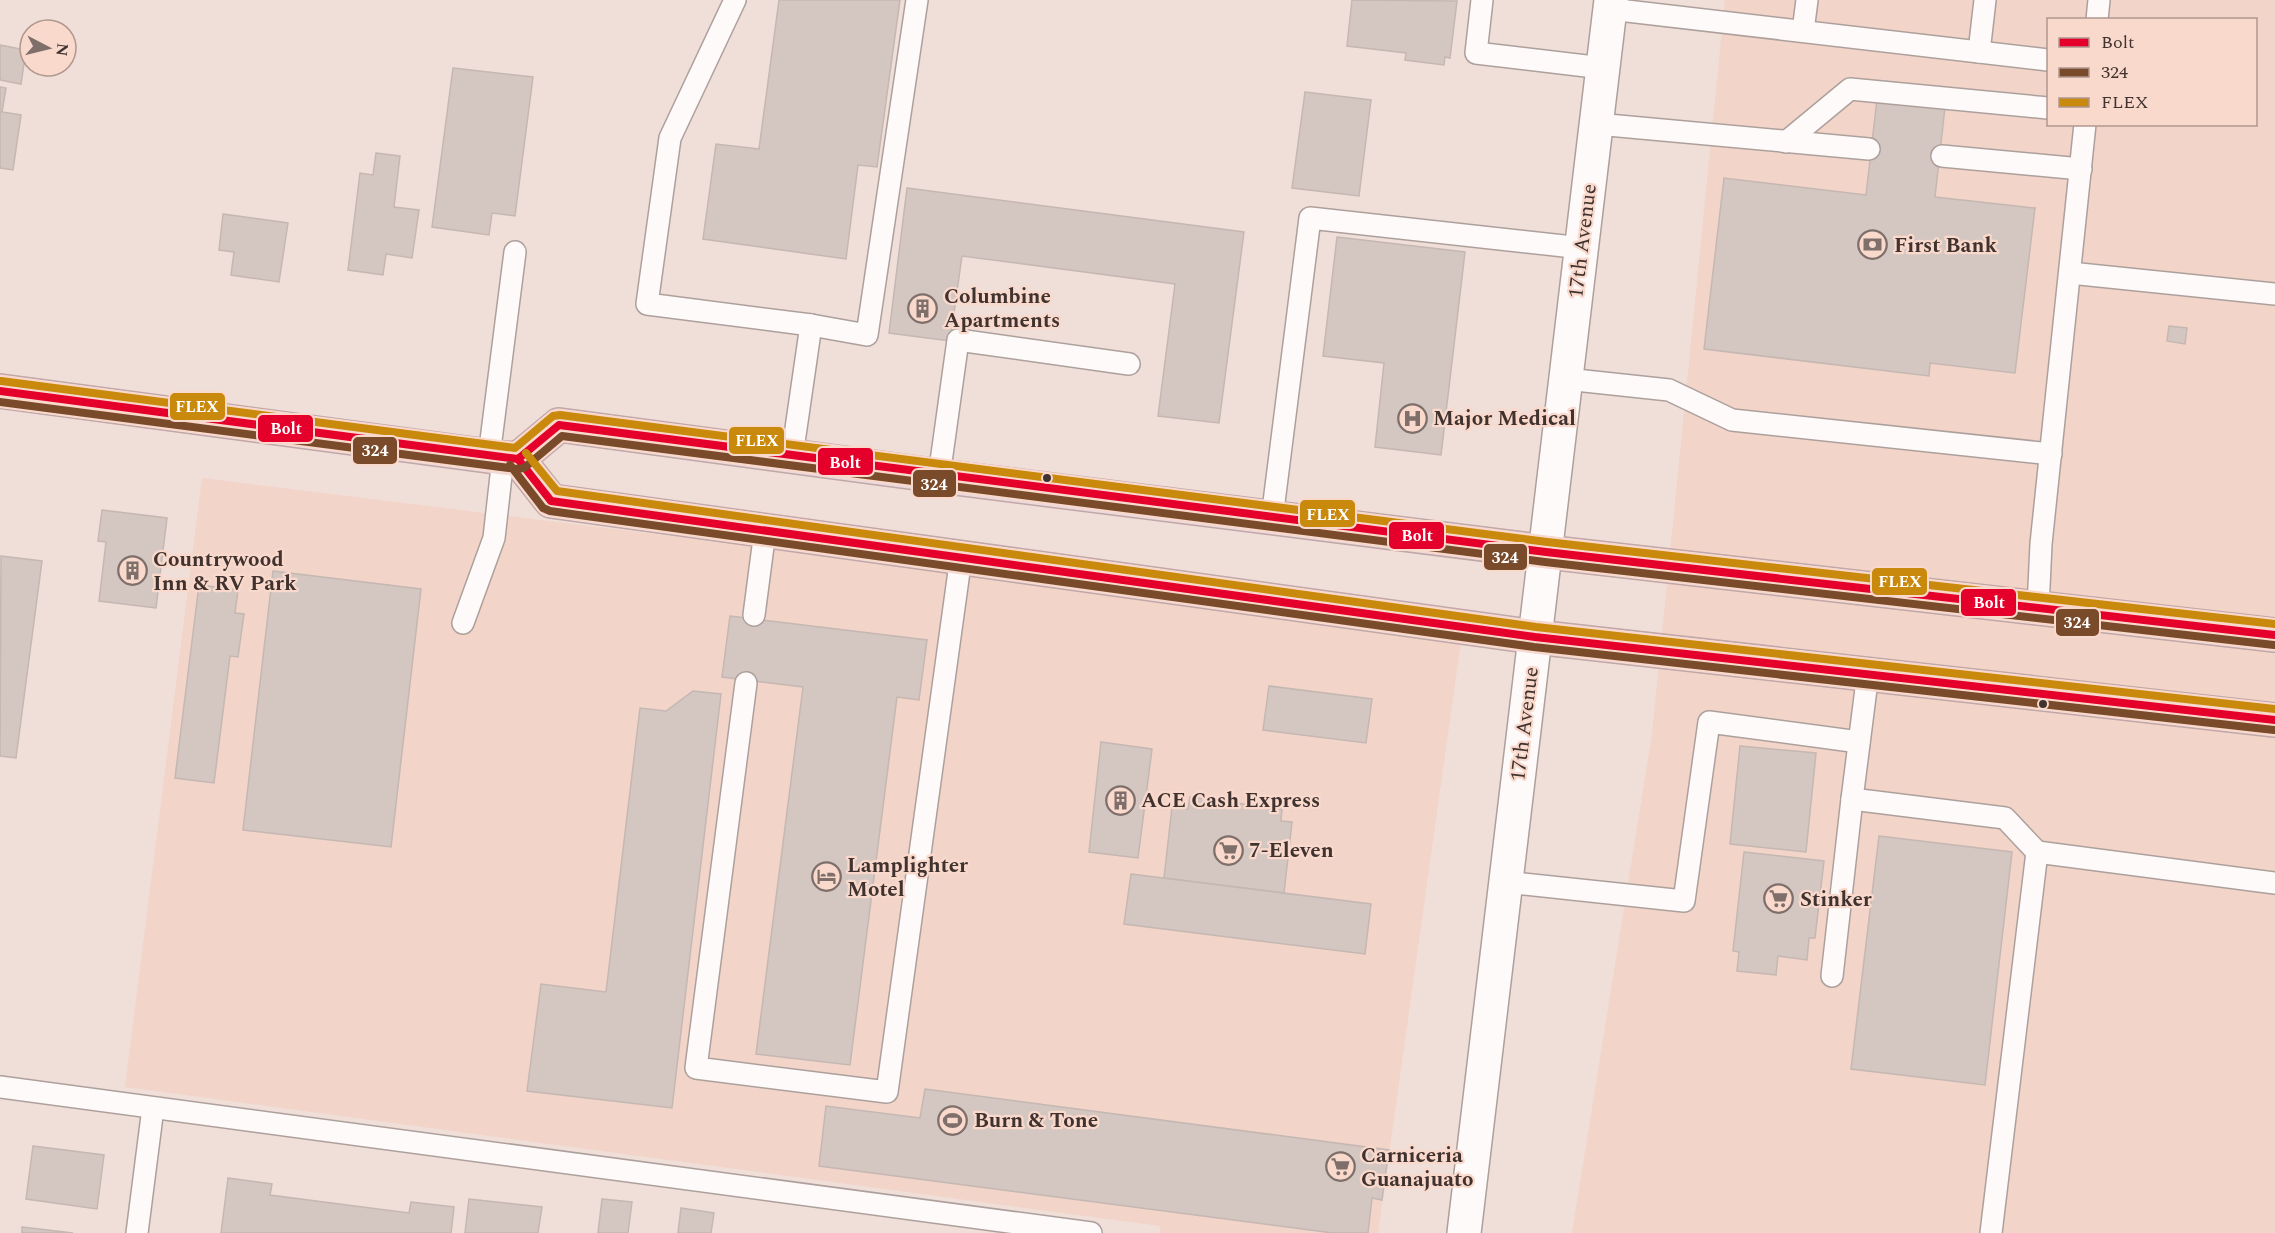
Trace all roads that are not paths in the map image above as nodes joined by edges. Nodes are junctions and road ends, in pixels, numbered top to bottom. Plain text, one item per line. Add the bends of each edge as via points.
1 (735, 0) edge
2 (916, 0) edge
3 (1482, 0) edge
4 (1807, 0) edge
5 (1985, 0) edge
6 (2099, 0) edge
7 (1611, 5) edge
8 (2097, 18) edge
9 (1803, 31) junction
10 (1978, 52) junction
11 (2047, 60) edge
12 (1603, 68) junction
13 (2047, 108) edge
14 (1597, 124) junction
15 (2085, 126) edge
16 (1786, 142) junction
17 (1869, 149) dead end
18 (1942, 156) dead end
19 (2081, 169) junction
20 (1582, 248) junction
21 (515, 252) dead end
22 (2070, 273) junction
23 (2275, 294) edge
24 (811, 324) junction
25 (1129, 363) dead end
26 (1566, 379) junction
27 (0, 391) edge
28 (2050, 454) junction
29 (792, 456) junction
30 (503, 458) junction
31 (939, 476) junction
32 (1272, 518) junction
33 (765, 531) junction
34 (1546, 552) junction
35 (961, 557) junction
36 (2038, 608) junction
37 (754, 615) dead end
38 (463, 623) dead end
39 (2275, 635) edge
40 (1535, 637) junction
41 (1868, 673) junction
42 (746, 683) dead end
43 (2275, 720) edge
44 (1859, 742) junction
45 (1852, 799) junction
46 (2037, 852) junction
47 (1505, 882) junction
48 (2275, 883) edge
49 (1832, 976) dead end
50 (0, 1088) edge
51 (153, 1108) junction
52 (137, 1233) edge
53 (1091, 1233) edge
54 (1467, 1233) edge
55 (1991, 1233) edge

1 - 24 lane via 670,138 647,304
2 - 24 lane via 867,335
3 - 12 lane via 1476,53
4 - 9 lane
5 - 10 lane
6 - 8 lane
7 - 9 lane
7 - 12 main road, 17th Avenue
9 - 10 lane
10 - 11 lane
12 - 14 main road, 17th Avenue
13 - 16 lane via 1850,89
14 - 16 lane
14 - 20 main road, 17th Avenue
15 - 19 lane
16 - 17 lane
18 - 19 lane
19 - 22 lane
20 - 26 main road, 17th Avenue
20 - 32 lane via 1310,218
21 - 30 lane
22 - 23 lane
22 - 28 lane
24 - 29 lane
25 - 31 lane via 958,340
26 - 28 lane via 1669,390 1732,420
26 - 34 main road, 17th Avenue
27 - 30 highway
28 - 36 lane
29 - 30 highway via 559,425
29 - 31 highway
30 - 33 highway via 551,501
30 - 38 lane via 494,538
31 - 32 highway
32 - 34 highway
33 - 35 highway
33 - 37 lane
34 - 36 highway
34 - 40 main road, 17th Avenue
35 - 40 highway
35 - 42 lane via 886,1092 696,1068
36 - 39 highway
40 - 41 highway
40 - 47 main road, 17th Avenue
41 - 43 highway
41 - 44 lane
44 - 45 lane
44 - 47 lane via 1709,722 1684,901
45 - 46 lane via 2005,818
45 - 49 lane
46 - 48 lane
46 - 55 lane
47 - 54 main road, 17th Avenue
50 - 51 lane
51 - 52 lane
51 - 53 lane

